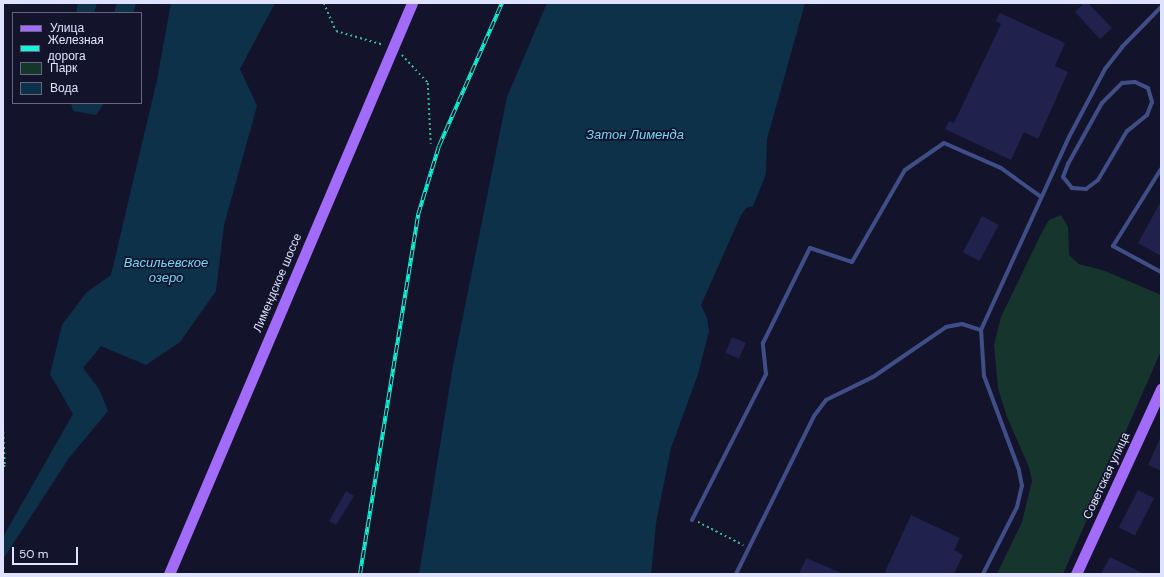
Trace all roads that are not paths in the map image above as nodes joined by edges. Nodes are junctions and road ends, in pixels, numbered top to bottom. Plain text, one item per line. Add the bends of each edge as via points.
1 (412, 3) edge
2 (1161, 7) edge
3 (1148, 115) joint
4 (1161, 169) edge
5 (1041, 197) junction
6 (1161, 272) edge
7 (981, 330) junction
8 (1161, 389) edge
9 (692, 520) road end
10 (169, 574) edge
11 (736, 574) edge
12 (983, 574) edge
13 (1076, 574) edge

1 - 10 main road, Лимендское шоссе
2 - 5 lane via 1122,47 1105,69
3 - 3 lane via 1152,102 1148,88 1136,82 1122,83 1111,92 1068,164 1063,177 1072,188 1086,189 1098,180 1127,131
4 - 6 lane via 1113,246
5 - 7 lane
5 - 9 lane via 1001,168 944,143 904,170 852,262 810,248 763,343 766,374
7 - 11 lane via 962,324 946,327 873,377 826,400 814,416
7 - 12 lane via 984,376 1019,470 1022,486 1017,507
8 - 13 main road, Советская улица

